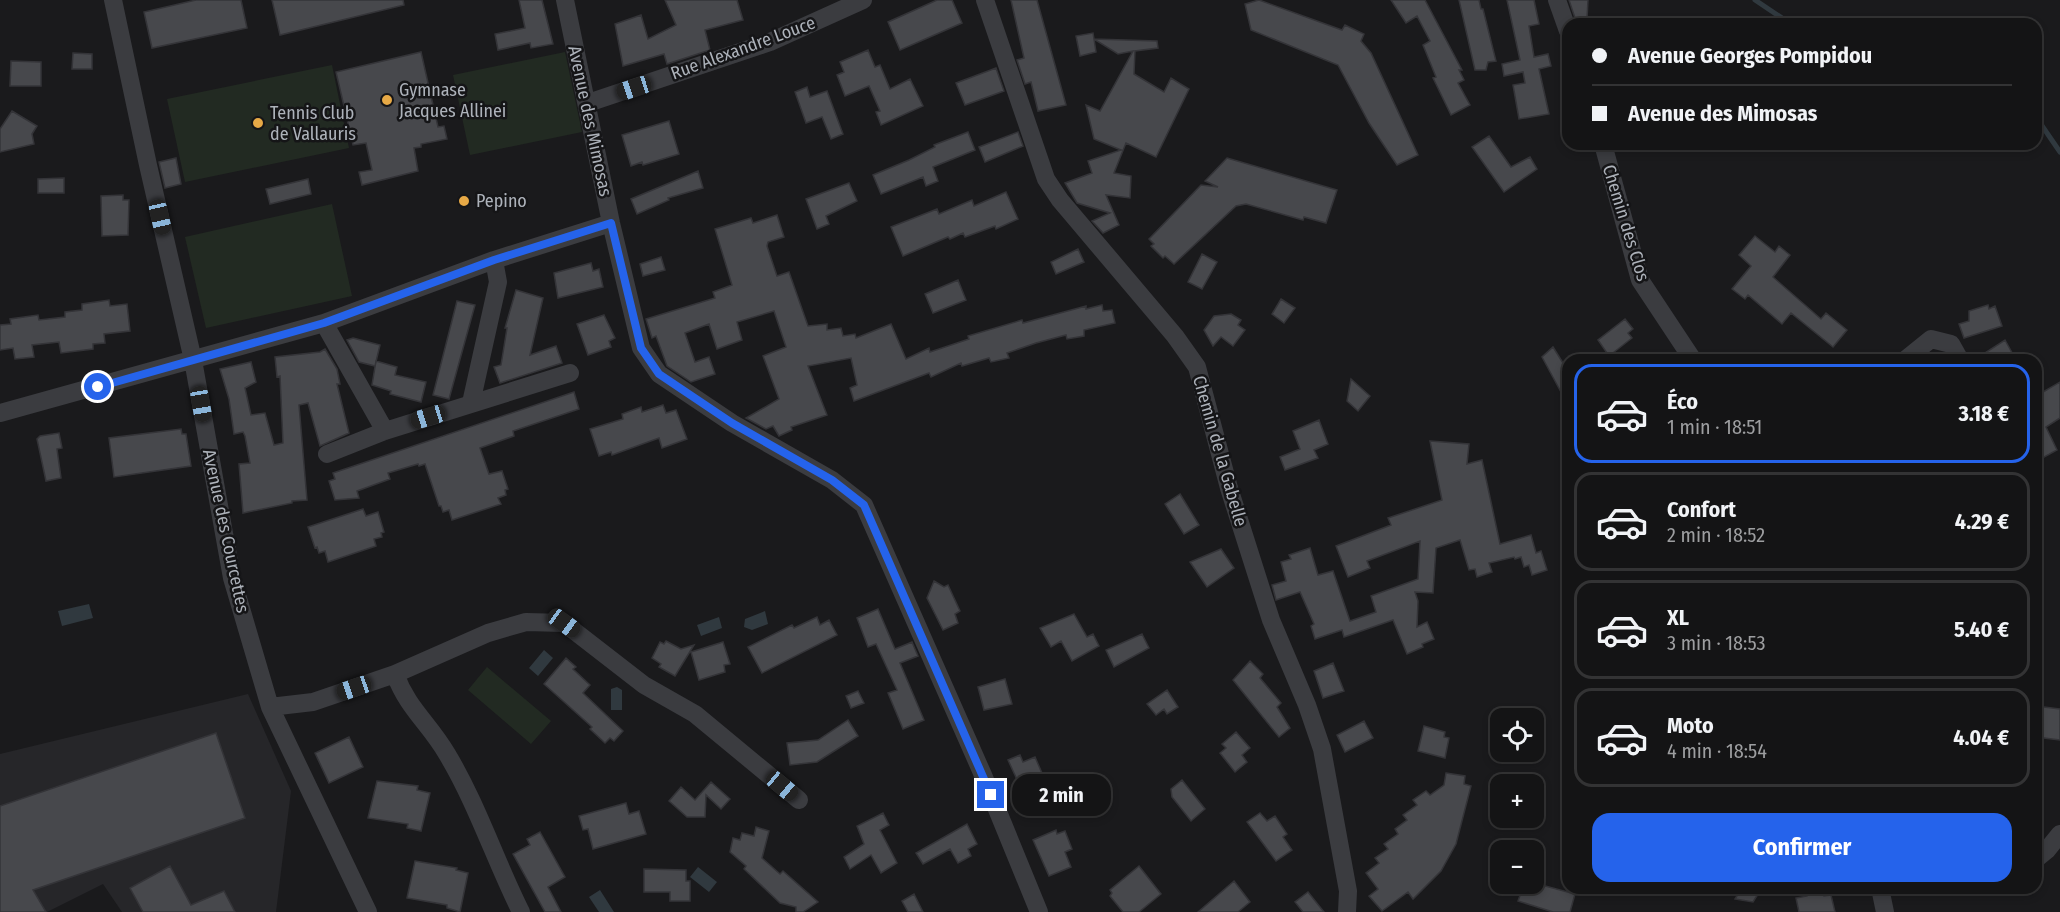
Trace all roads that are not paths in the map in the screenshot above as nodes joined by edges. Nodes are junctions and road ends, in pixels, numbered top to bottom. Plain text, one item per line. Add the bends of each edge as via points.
1 (113, 0) edge
2 (566, 0) edge
3 (863, 0) edge
4 (985, 0) edge
5 (1557, 0) edge
6 (1563, 18) edge
7 (588, 103) junction
8 (1605, 150) edge
9 (611, 223) junction
10 (494, 260) junction
11 (324, 323) junction
12 (1689, 354) edge
13 (1909, 354) edge
14 (1957, 354) edge
15 (194, 360) junction
16 (570, 374) dead end
17 (471, 404) junction
18 (0, 413) edge
19 (385, 431) junction
20 (327, 454) dead end
21 (395, 674) junction
22 (270, 707) junction
23 (799, 800) dead end
24 (2060, 834) edge
25 (2042, 854) edge
26 (1881, 894) edge
27 (368, 912) edge
28 (521, 912) edge
29 (1039, 912) edge
30 (1347, 912) edge
31 (1885, 912) edge

1 - 15 street, Avenue des Courcettes
2 - 7 street, Avenue des Mimosas
3 - 7 street, Rue Alexandre Louce via 770,42
4 - 30 street, Chemin de la Gabelle via 1047,178 1060,200 1197,367 1229,488 1271,620 1322,749 1348,891
5 - 6 street
7 - 9 street, Avenue des Mimosas
8 - 12 street, Chemin des Clos via 1640,280
9 - 10 street
9 - 29 street, Avenue des Mimosas via 641,348 659,374 732,423 832,480 864,505
10 - 11 street
10 - 17 street via 498,282
11 - 15 street
11 - 19 street
13 - 14 street via 1930,339 1951,344
15 - 18 street
15 - 22 street, Avenue des Courcettes via 232,578
16 - 17 street
17 - 19 street
19 - 20 street
21 - 22 street via 313,702
21 - 23 street via 488,633 526,622 564,623 644,684 694,714
21 - 28 street via 403,696 446,752 483,822
22 - 27 street, Avenue des Courcettes
24 - 25 street
26 - 31 street

